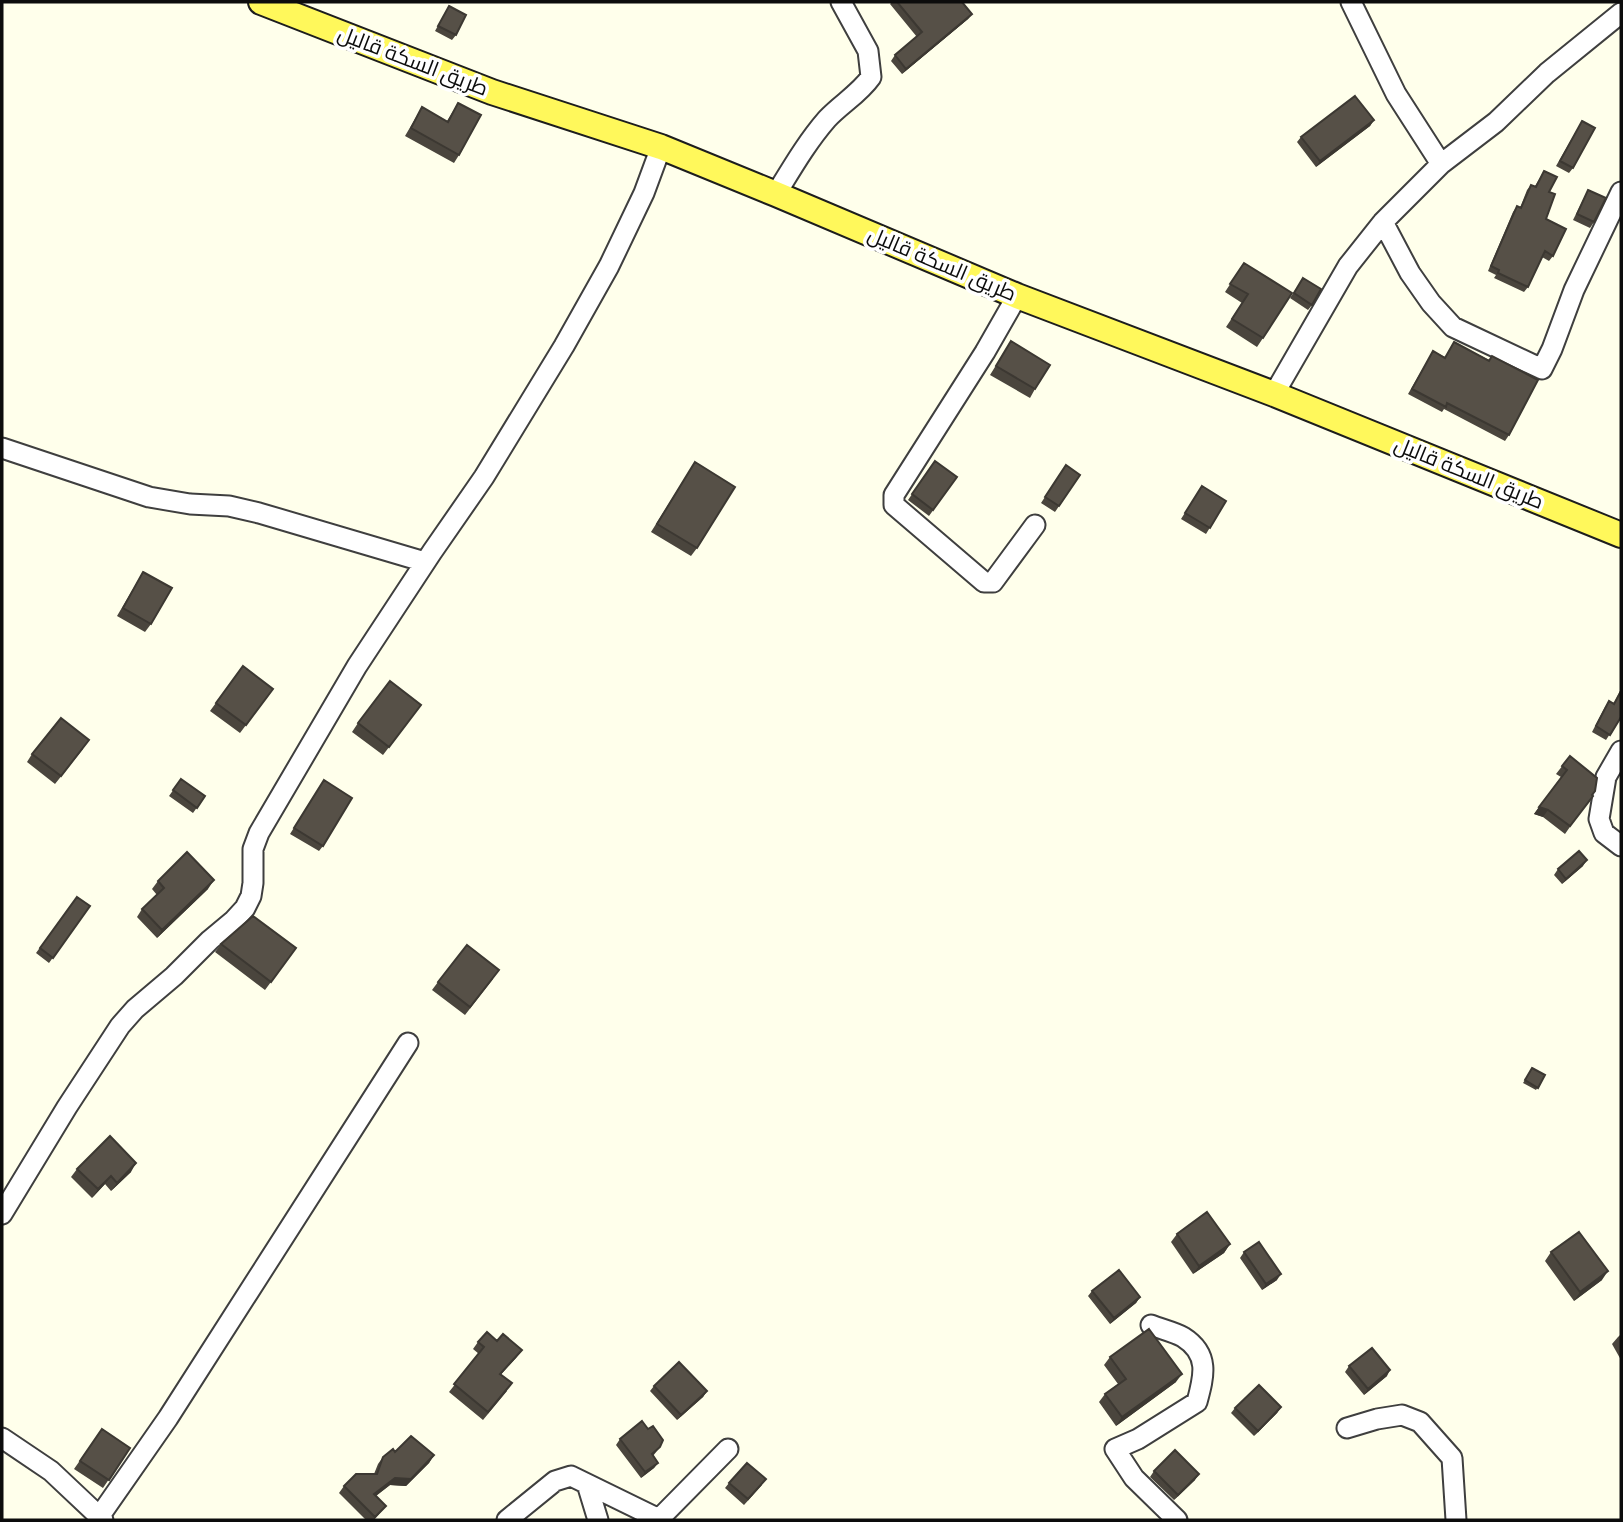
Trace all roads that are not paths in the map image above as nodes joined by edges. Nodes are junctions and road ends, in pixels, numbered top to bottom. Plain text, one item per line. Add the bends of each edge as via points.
1 (261, 2) edge
2 (841, 2) edge
3 (1351, 2) edge
4 (1621, 13) edge
5 (661, 147) junction
6 (1441, 164) junction
7 (1621, 192) edge
8 (776, 194) junction
9 (1383, 222) junction
10 (1017, 296) junction
11 (1274, 394) junction
12 (2, 448) edge
13 (1035, 525) dead end
14 (1621, 534) edge
15 (425, 562) junction
16 (1621, 751) edge
17 (1621, 846) edge
18 (408, 1043) dead end
19 (2, 1214) edge
20 (1151, 1325) dead end
21 (1348, 1428) dead end
22 (2, 1438) edge
23 (727, 1449) dead end
24 (587, 1484) junction
25 (101, 1519) edge
26 (507, 1520) edge
27 (598, 1520) edge
28 (1177, 1520) edge
29 (1456, 1520) edge

1 - 5 main road, طريق السكة قاليل via 492,92
2 - 8 street via 868,51 871,77 808,142
3 - 6 street via 1396,94
4 - 6 street
5 - 8 main road, طريق السكة قاليل
5 - 15 street via 610,266 484,477
6 - 9 street
7 - 9 street via 1542,369 1453,327 1410,272
8 - 10 main road, طريق السكة قاليل
9 - 11 street via 1348,266
10 - 11 main road, طريق السكة قاليل
10 - 13 street via 894,495 894,505 984,582 993,582
11 - 14 main road, طريق السكة قاليل
12 - 15 street via 149,497 259,513
15 - 19 street via 357,666 259,833 253,849 251,895 245,908 120,1026
16 - 17 street via 1606,777 1599,819 1604,833
18 - 25 street
20 - 28 street via 1182,1337 1200,1352 1204,1376 1197,1402 1115,1449 1134,1478
21 - 29 street via 1402,1415 1420,1422 1452,1458
22 - 25 street via 51,1471
23 - 24 street via 659,1518
24 - 26 street via 571,1476 555,1481
24 - 27 street

